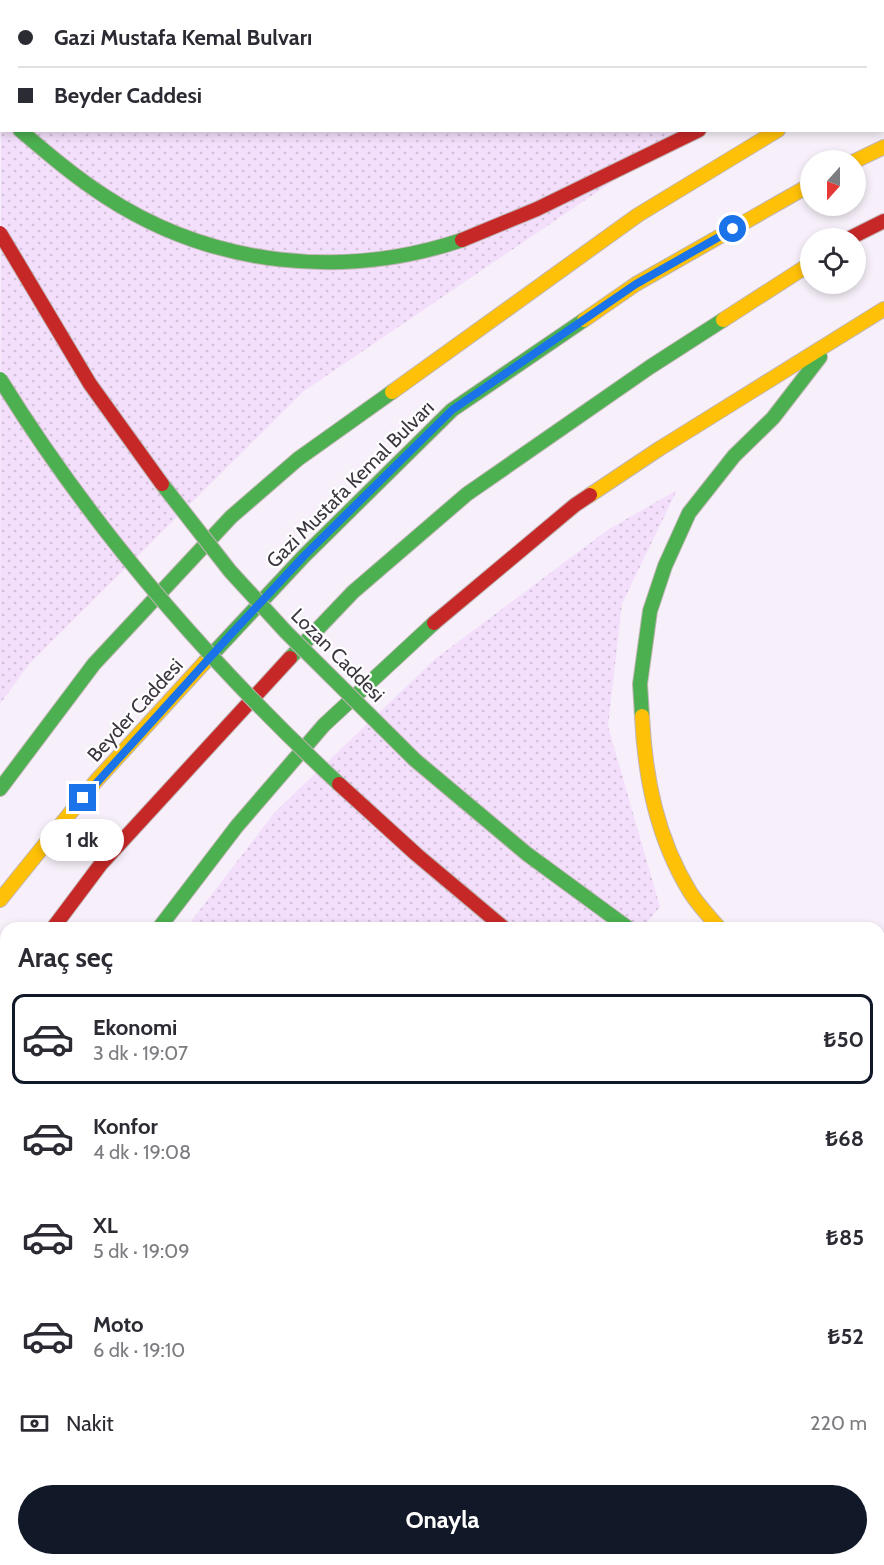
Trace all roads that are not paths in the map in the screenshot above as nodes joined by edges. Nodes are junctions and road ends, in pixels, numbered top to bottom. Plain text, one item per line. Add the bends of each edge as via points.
1 (22, 132) edge
2 (695, 132) edge
3 (775, 132) edge
4 (884, 147) edge
5 (866, 156) edge
6 (800, 191) edge
7 (884, 221) edge
8 (866, 230) edge
9 (0, 233) edge
10 (800, 270) edge
11 (884, 309) edge
12 (833, 340) junction
13 (0, 379) edge
14 (233, 632) joint
15 (0, 789) edge
16 (0, 900) edge
17 (58, 922) edge
18 (164, 922) edge
19 (497, 922) edge
20 (620, 922) edge
21 (713, 922) edge

1 - 2 main road via 82,183 159,227 202,243 276,261 334,262 384,260 459,241 528,213
3 - 15 main road via 638,215 290,466 231,517 94,664
4 - 5 main road
6 - 14 main road, Gazi Mustafa Kemal Bulvarı via 636,284 452,410
7 - 8 main road
9 - 20 main road, Lozan Caddesi, bridge via 90,384 182,511 238,580 415,760 527,854
10 - 17 main road via 650,366 466,494 353,592 100,864
11 - 12 main road
12 - 18 main road via 575,505 445,613 324,726 237,826
12 - 21 main road via 773,418 734,456 689,513 650,611 640,684 644,758 658,824 671,857 691,894
13 - 19 main road, bridge via 24,420 103,526 188,628 277,724 414,854
14 - 16 main road, Beyder Caddesi via 96,781

